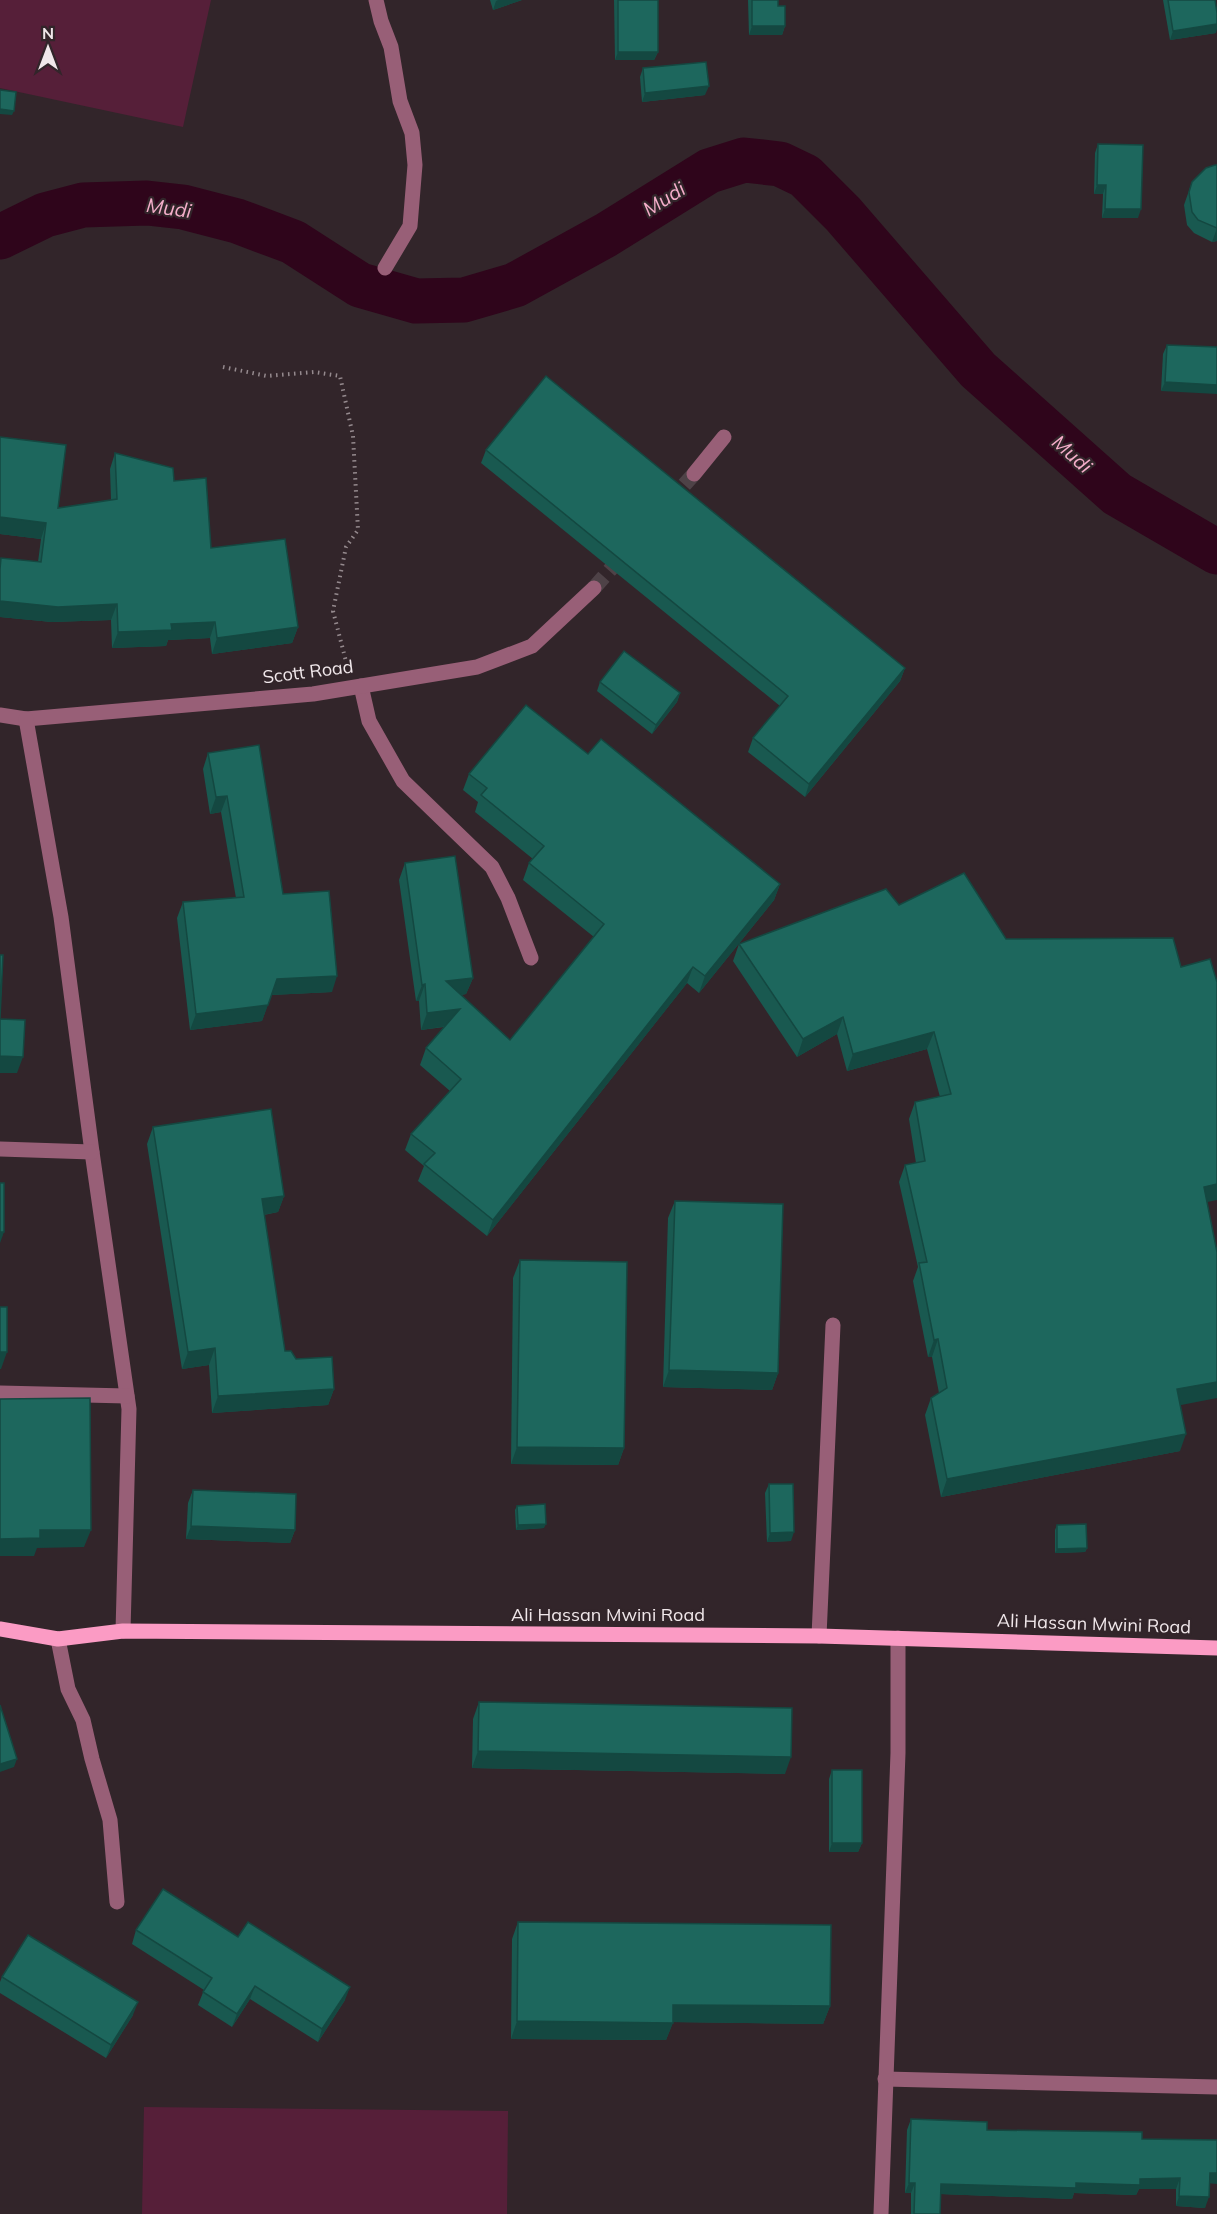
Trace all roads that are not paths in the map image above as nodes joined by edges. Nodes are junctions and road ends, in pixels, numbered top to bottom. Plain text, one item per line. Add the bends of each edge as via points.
1 (376, 0) edge
2 (385, 268) dead end
3 (724, 437) dead end
4 (694, 474) tunnel mouth
5 (594, 588) tunnel mouth
6 (356, 686) junction
7 (0, 715) edge
8 (27, 719) junction
9 (531, 958) dead end
10 (0, 1149) edge
11 (92, 1152) junction
12 (833, 1325) dead end
13 (0, 1393) edge
14 (127, 1396) junction
15 (0, 1629) edge
16 (123, 1631) junction
17 (819, 1636) junction
18 (898, 1638) junction
19 (58, 1639) junction
20 (1217, 1648) edge
21 (117, 1902) dead end
22 (885, 2079) junction
23 (1217, 2087) edge
24 (881, 2214) edge

1 - 2 street via 392,47 400,100 412,133 415,165 410,226
3 - 4 street
5 - 6 street, Scott Road via 532,646 477,667
6 - 8 street, Scott Road
6 - 9 street via 369,721 403,781 492,867
7 - 8 street, Scott Road
8 - 11 street via 61,917
10 - 11 street
11 - 14 street
12 - 17 street
13 - 14 street
14 - 16 street
15 - 19 main road, Ali Hassan Mwini Road
16 - 17 main road, Ali Hassan Mwini Road
16 - 19 main road, Ali Hassan Mwini Road
17 - 18 main road, Ali Hassan Mwini Road
18 - 20 main road, Ali Hassan Mwini Road
18 - 22 street via 898,1753
19 - 21 street via 69,1689 83,1720 111,1820
22 - 23 street
22 - 24 street

